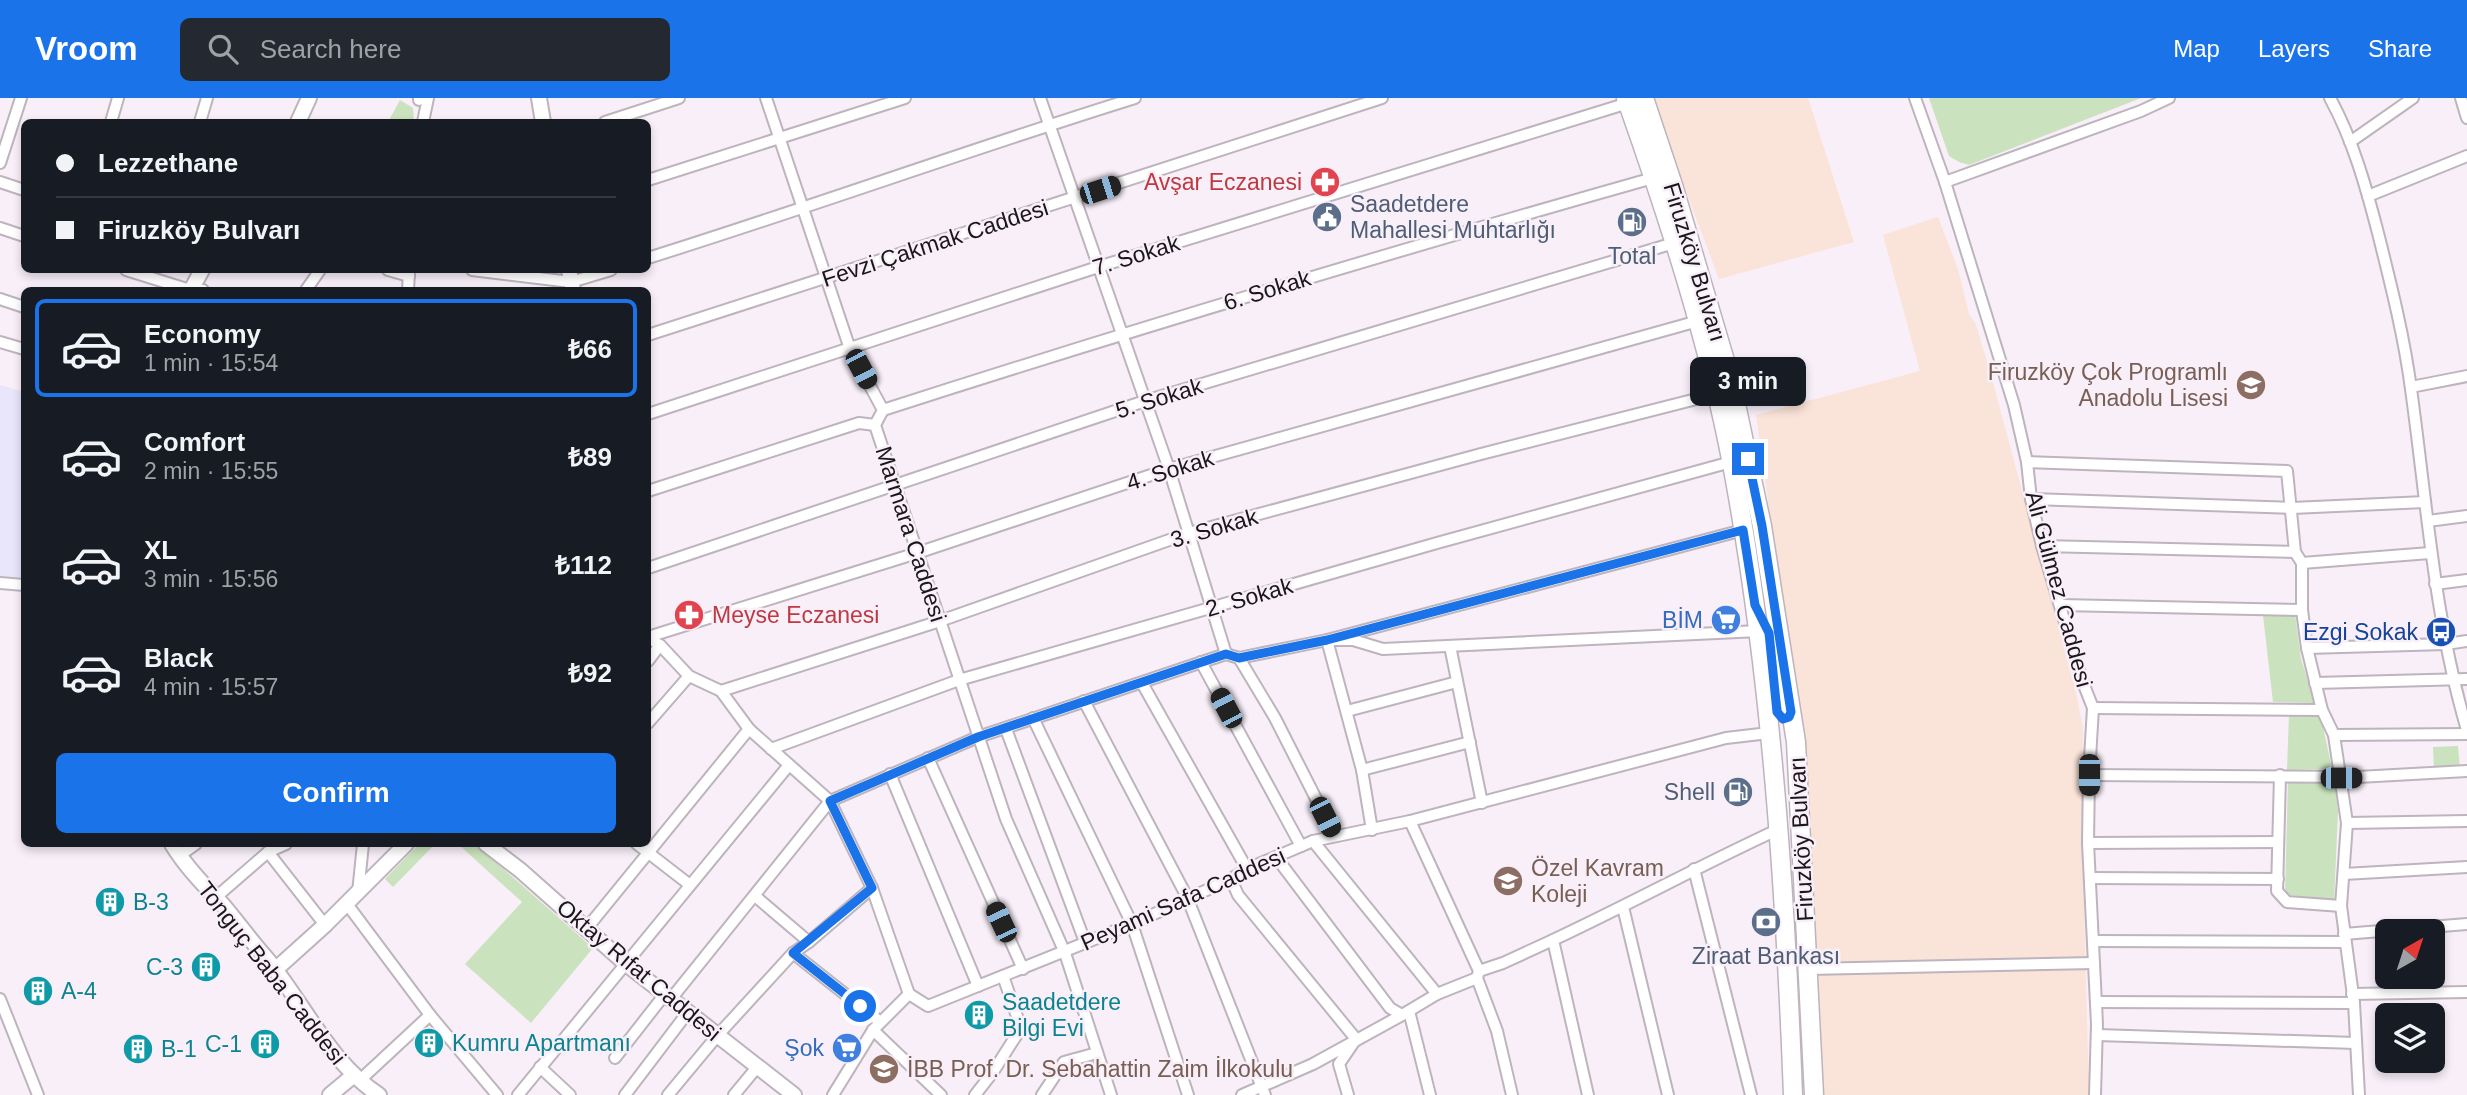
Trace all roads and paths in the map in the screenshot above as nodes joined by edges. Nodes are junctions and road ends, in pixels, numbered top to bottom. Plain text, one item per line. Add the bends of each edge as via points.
1 (21, 98) edge
2 (118, 98) edge
3 (207, 98) edge
4 (309, 98) edge
5 (539, 98) edge
6 (679, 98) edge
7 (766, 98) edge
8 (905, 98) edge
9 (1040, 98) edge
10 (1135, 98) edge
11 (1382, 98) edge
12 (1915, 98) edge
13 (2169, 98) edge
14 (2330, 98) edge
15 (2413, 98) edge
16 (2461, 98) edge
17 (421, 99) edge
18 (1632, 100) edge
19 (2467, 118) edge
20 (112, 119) edge
21 (201, 119) edge
22 (299, 119) edge
23 (424, 119) edge
24 (542, 119) edge
25 (614, 119) edge
26 (1048, 125) junction
27 (780, 138) junction
28 (2350, 142) junction
29 (2467, 156) edge
30 (0, 163) edge
31 (1653, 178) junction
32 (651, 179) edge
33 (0, 182) edge
34 (1945, 182) junction
35 (21, 189) edge
36 (2368, 196) junction
37 (1074, 198) junction
38 (803, 209) junction
39 (0, 228) edge
40 (21, 235) edge
41 (1674, 243) junction
42 (651, 257) edge
43 (1098, 267) junction
44 (136, 273) edge
45 (499, 273) edge
46 (600, 273) edge
47 (826, 278) junction
48 (571, 281) edge
49 (181, 287) edge
50 (0, 299) edge
51 (21, 306) edge
52 (1698, 321) junction
53 (651, 334) edge
54 (1122, 334) junction
55 (0, 342) edge
56 (21, 348) edge
57 (850, 349) junction
58 (2467, 376) edge
59 (2411, 387) junction
60 (1716, 394) junction
61 (1145, 401) junction
62 (883, 410) junction
63 (651, 413) edge
64 (875, 425) junction
65 (2026, 461) junction
66 (1731, 462) junction
67 (1169, 468) junction
68 (895, 486) junction
69 (651, 490) edge
70 (2031, 499) junction
71 (2425, 502) junction
72 (2292, 508) junction
73 (2467, 516) edge
74 (2428, 521) junction
75 (1743, 530) junction
76 (1189, 533) junction
77 (2042, 546) junction
78 (2295, 552) junction
79 (917, 553) junction
80 (2430, 553) junction
81 (2302, 563) junction
82 (651, 567) edge
83 (2467, 580) edge
84 (0, 583) edge
85 (2435, 584) junction
86 (21, 585) edge
87 (1755, 605) junction
88 (2060, 605) junction
89 (1212, 608) junction
90 (2302, 610) junction
91 (940, 621) junction
92 (1759, 631) junction
93 (651, 637) edge
94 (651, 640) edge
95 (1327, 640) junction
96 (2467, 640) edge
97 (2446, 644) junction
98 (660, 645) junction
99 (1450, 646) junction
100 (2307, 648) junction
101 (1226, 654) junction
102 (651, 657) edge
103 (1239, 658) junction
104 (1201, 662) junction
105 (689, 676) junction
106 (2467, 679) edge
107 (959, 680) junction
108 (2453, 681) junction
109 (1457, 682) junction
110 (1142, 683) junction
111 (2315, 683) junction
112 (721, 691) junction
113 (1084, 701) junction
114 (2093, 708) junction
115 (2322, 710) junction
116 (1347, 711) junction
117 (1791, 712) junction
118 (1033, 718) junction
119 (651, 720) edge
120 (749, 729) junction
121 (1006, 729) junction
122 (2467, 732) edge
123 (1769, 733) junction
124 (2334, 735) junction
125 (978, 737) junction
126 (1751, 737) junction
127 (1470, 742) junction
128 (771, 748) junction
129 (1771, 757) junction
130 (928, 758) junction
131 (789, 765) junction
132 (1362, 770) junction
133 (2467, 771) edge
134 (890, 774) junction
135 (2089, 775) junction
136 (2280, 775) junction
137 (2341, 778) junction
138 (830, 801) junction
139 (1482, 803) junction
140 (1800, 818) junction
141 (1410, 821) junction
142 (2467, 821) edge
143 (2347, 823) junction
144 (1372, 830) junction
145 (1777, 830) junction
146 (1335, 836) junction
147 (1313, 841) junction
148 (2278, 842) junction
149 (2088, 843) junction
150 (1301, 846) junction
151 (279, 847) edge
152 (363, 847) edge
153 (403, 847) edge
154 (496, 847) edge
155 (641, 847) edge
156 (175, 850) edge
157 (268, 852) junction
158 (649, 853) junction
159 (1276, 857) junction
160 (2467, 867) edge
161 (1247, 869) junction
162 (1694, 869) junction
163 (2344, 874) junction
164 (2090, 878) junction
165 (2278, 878) junction
166 (1231, 879) junction
167 (690, 885) junction
168 (872, 888) junction
169 (358, 894) junction
170 (755, 896) junction
171 (1187, 897) junction
172 (215, 898) junction
173 (347, 904) junction
174 (2341, 906) junction
175 (1623, 907) junction
176 (1132, 924) junction
177 (2467, 924) edge
178 (325, 925) junction
179 (587, 928) junction
180 (2345, 938) junction
181 (1553, 940) junction
182 (2093, 941) junction
183 (809, 942) junction
184 (1085, 942) junction
185 (793, 953) junction
186 (1065, 953) junction
187 (625, 963) junction
188 (2094, 964) junction
189 (1023, 969) junction
190 (1808, 969) junction
191 (275, 970) junction
192 (1478, 975) junction
193 (1003, 976) junction
194 (978, 986) junction
195 (2467, 992) edge
196 (909, 995) junction
197 (1437, 995) junction
198 (668, 996) junction
199 (0, 999) edge
200 (2353, 999) junction
201 (2096, 1002) junction
202 (688, 1012) junction
203 (1405, 1013) junction
204 (430, 1014) junction
205 (876, 1026) junction
206 (2096, 1035) junction
207 (718, 1036) junction
208 (1356, 1039) junction
209 (2356, 1043) junction
210 (1097, 1052) junction
211 (615, 1058) dead end
212 (758, 1066) junction
213 (540, 1067) junction
214 (356, 1078) junction
215 (1263, 1090) edge
216 (38, 1095) edge
217 (330, 1095) edge
218 (379, 1095) edge
219 (497, 1095) edge
220 (518, 1095) edge
221 (570, 1095) edge
222 (625, 1095) edge
223 (668, 1095) edge
224 (734, 1095) edge
225 (793, 1095) edge
226 (833, 1095) edge
227 (940, 1095) edge
228 (975, 1095) edge
229 (1042, 1095) edge
230 (1111, 1095) edge
231 (1188, 1095) edge
232 (1242, 1095) edge
233 (1348, 1095) edge
234 (1430, 1095) edge
235 (1512, 1095) edge
236 (1588, 1095) edge
237 (1668, 1095) edge
238 (1751, 1095) edge
239 (1793, 1095) edge
240 (1814, 1095) edge
241 (2095, 1095) edge
242 (2359, 1095) edge

1 - 30 street
2 - 20 street
3 - 21 street
4 - 22 street
5 - 24 street
6 - 25 street
7 - 27 street
8 - 27 street
9 - 26 street
10 - 26 street
11 - 37 street, Fevzi Çakmak Caddesi
12 - 34 street, Ali Gülmez Caddesi
13 - 34 street
14 - 28 street
15 - 28 street
16 - 19 street
17 - 23 street
18 - 31 main road
18 - 43 street, 7. Sokak
18 - 117 main road, Firuzköy Bulvarı via 1673,185 1731,381 1762,526
26 - 37 street
26 - 38 street
27 - 32 street
27 - 38 street
28 - 36 street
29 - 36 street
31 - 41 main road
31 - 54 street, 6. Sokak
33 - 35 street
34 - 65 street, Ali Gülmez Caddesi via 2014,405
36 - 59 street via 2396,303
37 - 43 street
37 - 47 street, Fevzi Çakmak Caddesi
38 - 42 street
38 - 47 street
39 - 40 street
41 - 52 main road
41 - 61 street, 5. Sokak
43 - 54 street
43 - 57 street, 7. Sokak
44 - 49 street
45 - 48 street
46 - 48 street
47 - 53 street, Fevzi Çakmak Caddesi
47 - 57 street
50 - 51 street
52 - 60 main road
52 - 67 street, 4. Sokak
54 - 61 street
54 - 62 street, 6. Sokak
55 - 56 street
57 - 62 street
57 - 63 street, 7. Sokak
58 - 59 street
59 - 71 street
60 - 66 main road
60 - 76 street, 3. Sokak
61 - 67 street
61 - 68 street, 5. Sokak
62 - 64 street, Marmara Caddesi
64 - 68 street, Marmara Caddesi
64 - 69 street via 859,423
65 - 70 street, Ali Gülmez Caddesi
65 - 72 street via 2287,471
66 - 75 main road
66 - 89 street, 2. Sokak
67 - 76 street
67 - 79 street, 4. Sokak
68 - 79 street, Marmara Caddesi
68 - 82 street, 5. Sokak
70 - 72 street
70 - 77 street, Ali Gülmez Caddesi
71 - 72 street
71 - 74 street
72 - 78 street
73 - 74 street
74 - 80 street
75 - 87 main road
75 - 95 street
76 - 89 street
76 - 91 street, 3. Sokak
77 - 78 street
77 - 88 street, Ali Gülmez Caddesi
78 - 81 street
79 - 91 street, Marmara Caddesi
79 - 93 street, 4. Sokak
80 - 81 street
80 - 85 street
81 - 90 street
83 - 85 street
84 - 86 street
85 - 97 street
87 - 92 main road, Firuzköy Bulvarı
87 - 117 main road via 1769,633 1777,712 1783,719
88 - 90 street
88 - 114 street, Ali Gülmez Caddesi
89 - 101 street
89 - 107 street, 2. Sokak
90 - 100 street
91 - 107 street, Marmara Caddesi
91 - 112 street, 3. Sokak
92 - 99 street
92 - 123 main road, Firuzköy Bulvarı
94 - 98 street
95 - 99 street via 1353,640 1383,649
95 - 103 street
95 - 116 street
96 - 97 street
97 - 100 street
97 - 108 street
98 - 102 street
98 - 105 street
99 - 109 street
100 - 111 street
101 - 103 street
101 - 104 street
103 - 146 street
104 - 110 street
104 - 150 street
105 - 112 street
105 - 119 street
106 - 108 street
107 - 125 street, Marmara Caddesi
107 - 128 street, 2. Sokak
108 - 111 street
108 - 122 street
109 - 116 street
109 - 127 street
110 - 113 street
110 - 161 street
111 - 115 street
112 - 120 street
113 - 118 street
113 - 171 street
114 - 115 street
114 - 135 street, Ali Gülmez Caddesi
115 - 124 street
116 - 132 street
117 - 140 main road, Firuzköy Bulvarı
118 - 121 street
118 - 176 street
120 - 128 street
120 - 158 street
121 - 125 street
121 - 184 street
122 - 124 street
123 - 126 street, Peyami Safa Caddesi
123 - 129 main road, Firuzköy Bulvarı
123 - 140 main road via 1786,744
124 - 137 street
125 - 130 street
125 - 186 street, Marmara Caddesi via 1006,819
126 - 129 street
126 - 139 street, Peyami Safa Caddesi via 1726,738
127 - 132 street
127 - 139 street
128 - 131 street
129 - 145 main road, Firuzköy Bulvarı
130 - 134 street
130 - 189 street
131 - 138 street
131 - 167 street
132 - 144 street
133 - 137 street
134 - 138 street
134 - 194 street
135 - 136 street
135 - 149 street, Ali Gülmez Caddesi
136 - 137 street
136 - 148 street
137 - 143 street
138 - 168 street
138 - 170 street
139 - 141 street, Peyami Safa Caddesi
140 - 190 main road, Firuzköy Bulvarı
141 - 144 street, Peyami Safa Caddesi
141 - 192 street
142 - 143 street
143 - 163 street
144 - 146 street, Peyami Safa Caddesi
145 - 162 street
145 - 239 main road, Firuzköy Bulvarı
146 - 147 street, Peyami Safa Caddesi
147 - 150 street, Peyami Safa Caddesi
147 - 197 street
148 - 149 street
148 - 165 street
149 - 164 street, Ali Gülmez Caddesi
150 - 159 street, Peyami Safa Caddesi
151 - 157 street
152 - 169 street
153 - 169 street
154 - 179 street, Oktay Rıfat Caddesi
155 - 158 street
156 - 172 street, Tonguç Baba Caddesi
157 - 172 street
157 - 178 street
158 - 167 street
158 - 179 street
159 - 161 street, Peyami Safa Caddesi
159 - 203 street via 1390,1008
160 - 163 street
161 - 166 street, Peyami Safa Caddesi
162 - 175 street
162 - 238 street
163 - 174 street
164 - 165 street
164 - 182 street, Ali Gülmez Caddesi
165 - 174 street via 2277,891 2287,902
166 - 171 street, Peyami Safa Caddesi
166 - 208 street via 1238,895
167 - 187 street
168 - 183 street
168 - 196 street
169 - 173 street
170 - 183 street
170 - 198 street
171 - 176 street, Peyami Safa Caddesi
171 - 215 street
172 - 191 street, Tonguç Baba Caddesi
173 - 178 street
173 - 204 street
174 - 180 street
175 - 181 street
175 - 237 street
176 - 184 street, Peyami Safa Caddesi
176 - 231 street
177 - 180 street
178 - 191 street
179 - 187 street, Oktay Rıfat Caddesi
180 - 182 street
180 - 200 street
181 - 192 street
181 - 236 street
182 - 188 street, Ali Gülmez Caddesi
183 - 185 street
184 - 186 street, Peyami Safa Caddesi
185 - 205 street
185 - 207 street
186 - 189 street, Peyami Safa Caddesi
186 - 210 street, Marmara Caddesi
187 - 198 street, Oktay Rıfat Caddesi
187 - 213 street
188 - 190 street
188 - 201 street, Ali Gülmez Caddesi
189 - 193 street, Peyami Safa Caddesi
190 - 240 main road, Firuzköy Bulvarı
191 - 214 street, Tonguç Baba Caddesi
192 - 197 street
192 - 235 street
193 - 194 street, Peyami Safa Caddesi
193 - 228 street via 1021,1028
194 - 196 street, Peyami Safa Caddesi via 928,1006
195 - 200 street
196 - 205 street
197 - 203 street
198 - 202 street, Oktay Rıfat Caddesi
198 - 211 street
199 - 216 street
200 - 201 street
200 - 209 street
201 - 206 street, Ali Gülmez Caddesi
202 - 207 street, Oktay Rıfat Caddesi
202 - 222 street
203 - 208 street
203 - 234 street
204 - 214 street
204 - 219 street
205 - 226 street
205 - 227 street
206 - 209 street
206 - 241 street, Ali Gülmez Caddesi
207 - 212 street, Oktay Rıfat Caddesi
207 - 223 street
208 - 215 street
208 - 233 street via 1339,1064
209 - 242 street
210 - 229 street via 1064,1062
210 - 230 street, Marmara Caddesi
212 - 224 street
212 - 225 street, Oktay Rıfat Caddesi
213 - 220 street
213 - 221 street
214 - 217 street
214 - 218 street, Tonguç Baba Caddesi
215 - 232 street

